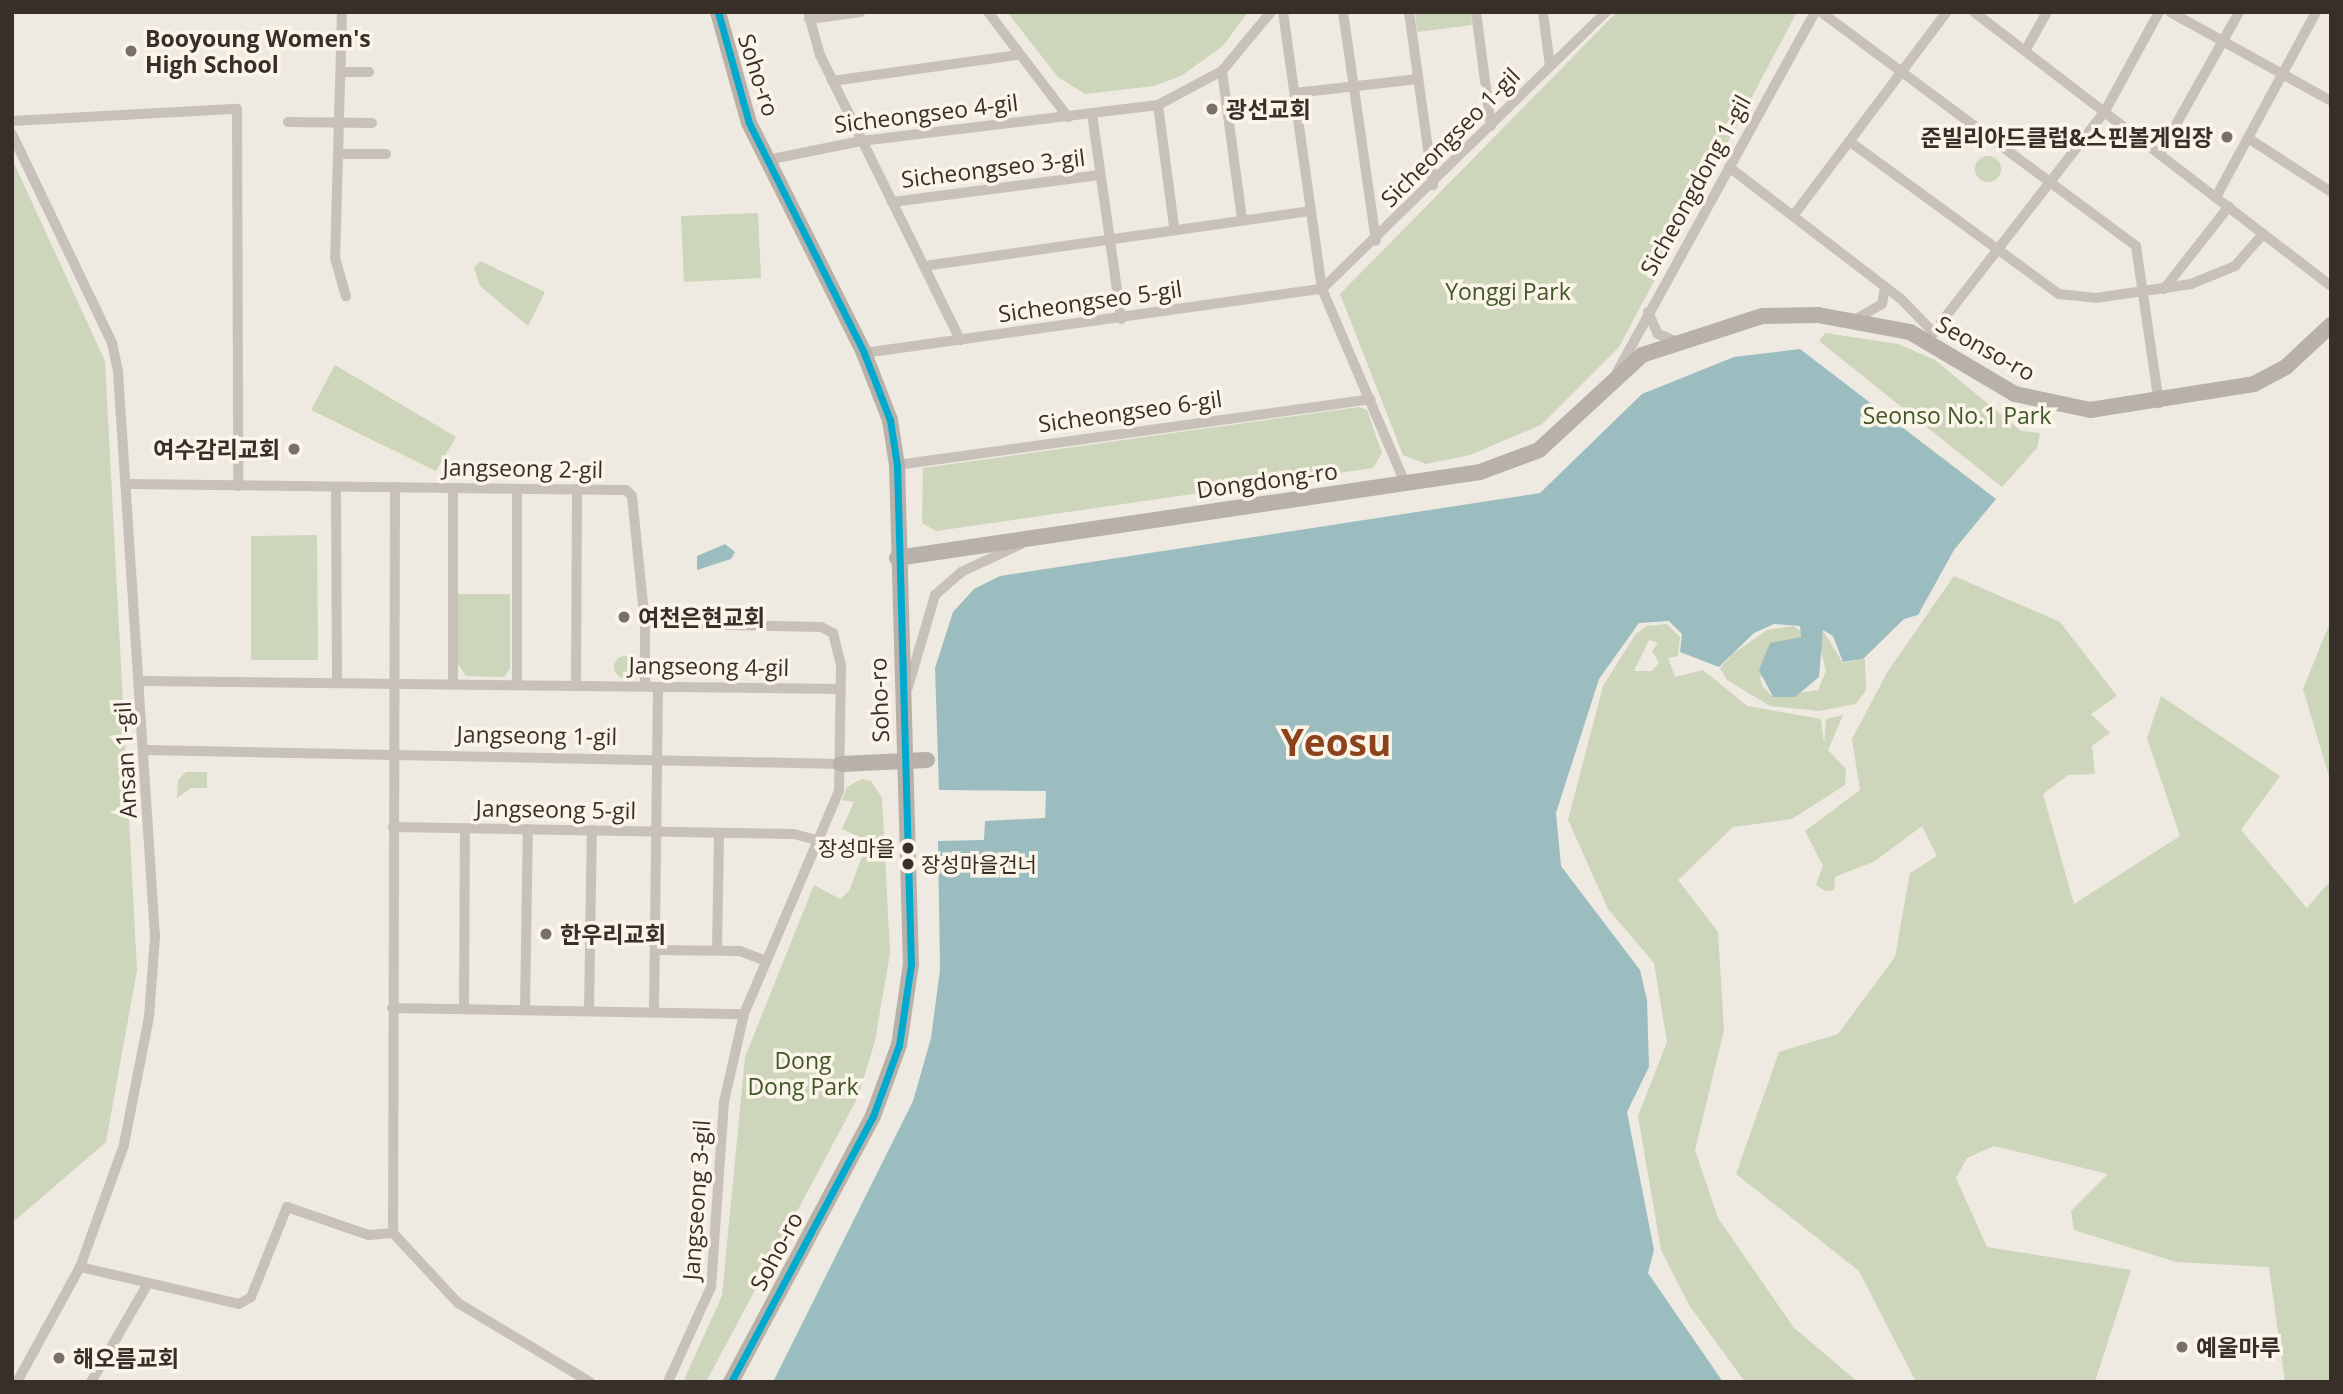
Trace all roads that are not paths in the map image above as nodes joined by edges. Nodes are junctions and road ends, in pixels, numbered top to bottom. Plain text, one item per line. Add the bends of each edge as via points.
1 (342, 12) edge
2 (718, 12) edge
3 (861, 12) edge
4 (988, 12) edge
5 (1271, 12) edge
6 (1283, 12) edge
7 (1343, 12) edge
8 (1409, 12) edge
9 (1476, 12) edge
10 (1543, 12) edge
11 (1606, 12) edge
12 (1815, 12) edge
13 (1821, 12) edge
14 (1947, 12) edge
15 (1974, 12) edge
16 (2047, 12) edge
17 (2160, 12) edge
18 (2170, 12) edge
19 (2239, 12) edge
20 (2316, 12) edge
21 (808, 16) edge
22 (2223, 42) junction
23 (2025, 51) junction
24 (1016, 55) junction
25 (1550, 67) junction
26 (1903, 69) junction
27 (1222, 71) junction
28 (341, 72) junction
29 (369, 72) dead end
30 (2282, 75) junction
31 (1418, 79) junction
32 (832, 81) junction
33 (1354, 86) junction
34 (1295, 93) junction
35 (2331, 100) edge
36 (1158, 104) junction
37 (2105, 111) junction
38 (1092, 114) junction
39 (1068, 117) junction
40 (12, 121) edge
41 (288, 122) dead end
42 (339, 123) junction
43 (372, 123) dead end
44 (1491, 126) junction
45 (12, 134) edge
46 (2248, 138) junction
47 (861, 141) junction
48 (1849, 141) junction
49 (2160, 153) junction
50 (338, 154) junction
51 (386, 154) dead end
52 (767, 160) junction
53 (1729, 167) junction
54 (1099, 175) junction
55 (2050, 179) junction
56 (1433, 185) junction
57 (2331, 192) edge
58 (2216, 197) junction
59 (892, 202) junction
60 (2229, 206) junction
61 (1311, 211) junction
62 (1793, 216) junction
63 (1242, 218) junction
64 (1174, 226) junction
65 (2263, 234) junction
66 (1108, 236) junction
67 (1376, 241) junction
68 (1994, 248) junction
69 (924, 266) junction
70 (2331, 286) edge
71 (1885, 287) junction
72 (1322, 289) junction
73 (2164, 289) junction
74 (2142, 292) junction
75 (346, 296) dead end
76 (1648, 312) junction
77 (1121, 319) junction
78 (1856, 319) junction
79 (2331, 325) edge
80 (1932, 335) junction
81 (960, 340) junction
82 (1675, 341) junction
83 (863, 353) junction
84 (1613, 380) junction
85 (1370, 399) junction
86 (2158, 402) junction
87 (897, 465) junction
88 (1405, 483) junction
89 (129, 484) junction
90 (239, 486) junction
91 (336, 487) junction
92 (394, 487) junction
93 (453, 488) junction
94 (517, 489) junction
95 (577, 489) junction
96 (1038, 537) junction
97 (897, 558) junction
98 (645, 623) junction
99 (141, 681) junction
100 (337, 683) junction
101 (394, 684) junction
102 (453, 684) junction
103 (517, 685) junction
104 (576, 686) junction
105 (645, 687) junction
106 (658, 687) junction
107 (841, 689) junction
108 (902, 714) junction
109 (146, 750) junction
110 (394, 755) junction
111 (657, 760) junction
112 (927, 760) dead end
113 (904, 763) junction
114 (841, 764) junction
115 (393, 827) junction
116 (465, 828) junction
117 (528, 829) junction
118 (592, 830) junction
119 (656, 832) junction
120 (719, 833) junction
121 (820, 841) junction
122 (655, 950) junction
123 (717, 950) junction
124 (764, 960) junction
125 (391, 1008) junction
126 (464, 1009) junction
127 (525, 1010) junction
128 (589, 1011) junction
129 (654, 1012) junction
130 (744, 1014) junction
131 (393, 1233) junction
132 (80, 1267) junction
133 (147, 1285) junction
134 (17, 1382) edge
135 (91, 1382) edge
136 (590, 1382) edge
137 (668, 1382) edge
138 (731, 1382) edge

1 - 28 street
2 - 52 street, Soho-ro via 736,93
3 - 21 street, Sicheongseo 3-gil
4 - 24 street
5 - 27 street, Sicheongseo 4-gil
6 - 34 street
7 - 33 street
8 - 31 street
9 - 44 street
10 - 25 street
11 - 25 street, Sicheongseo 1-gil
12 - 53 street, Sicheongdong 1-gil
13 - 26 street
14 - 26 street
15 - 23 street
16 - 23 street
17 - 37 street
18 - 22 street
19 - 22 street
20 - 30 street
21 - 32 street, Sicheongseo 3-gil
22 - 30 street
22 - 49 street
23 - 37 street
24 - 32 street
24 - 39 street
25 - 44 street, Sicheongseo 1-gil
26 - 48 street
26 - 55 street
27 - 36 street, Sicheongseo 4-gil
27 - 63 street
28 - 29 street
28 - 42 street
30 - 35 street
30 - 46 street
31 - 33 street
31 - 56 street
32 - 47 street, Sicheongseo 3-gil
33 - 34 street
33 - 67 street
34 - 61 street
36 - 38 street, Sicheongseo 4-gil
36 - 64 street
37 - 49 street
37 - 55 street
38 - 39 street, Sicheongseo 4-gil
38 - 54 street
39 - 47 street, Sicheongseo 4-gil
40 - 90 street via 237,109
41 - 42 street
42 - 43 street
42 - 50 street
44 - 56 street, Sicheongseo 1-gil
45 - 89 street, Ansan 1-gil via 111,343 126,419
46 - 57 street
46 - 58 street
47 - 52 street, Sicheongseo 4-gil
47 - 59 street, Sicheongseo 3-gil
48 - 62 street
48 - 68 street
49 - 58 street
50 - 51 street
50 - 75 street via 335,258
52 - 83 street, Soho-ro
53 - 62 street
53 - 76 street, Sicheongdong 1-gil
54 - 59 street, Sicheongseo 3-gil
54 - 66 street
55 - 68 street
55 - 74 street via 2136,246
56 - 67 street, Sicheongseo 1-gil
58 - 60 street
59 - 69 street, Sicheongseo 3-gil
60 - 65 street
60 - 73 street
61 - 63 street
61 - 72 street
62 - 71 street
63 - 64 street
64 - 66 street
65 - 70 street
65 - 73 street via 2235,266
66 - 69 street
66 - 77 street
67 - 72 street, Sicheongseo 1-gil
68 - 74 street via 2059,294
68 - 80 street
69 - 81 street, Sicheongseo 3-gil
71 - 78 street via 1882,304
71 - 80 street
72 - 77 street, Sicheongseo 5-gil
72 - 85 street
73 - 74 street
74 - 86 street
76 - 82 street via 1658,334
76 - 84 street, Sicheongdong 1-gil
77 - 81 street, Sicheongseo 5-gil
78 - 80 street, Seonso-ro
78 - 82 street, Seonso-ro via 1762,316
79 - 86 street, Seonso-ro via 2286,367 2254,384
80 - 86 street, Seonso-ro via 1986,379 2043,404 2090,410
81 - 83 street, Sicheongseo 5-gil
82 - 84 street, Seonso-ro via 1642,355
83 - 87 street, Soho-ro via 890,421
84 - 88 street, Dongdong-ro via 1560,433 1523,458 1480,472
85 - 87 street, Sicheongseo 6-gil
85 - 88 street
87 - 97 street, Soho-ro
88 - 96 street, Dongdong-ro
89 - 90 street, Jangseong 2-gil
89 - 99 street, Ansan 1-gil
90 - 91 street, Jangseong 2-gil
91 - 92 street, Jangseong 2-gil
91 - 100 street
92 - 93 street, Jangseong 2-gil
92 - 101 street
93 - 94 street, Jangseong 2-gil
93 - 102 street
94 - 95 street, Jangseong 2-gil
94 - 103 street
95 - 98 street, Jangseong 2-gil via 626,490 632,496
95 - 104 street
96 - 97 street, Dongdong-ro
96 - 108 street via 961,572 935,595
97 - 108 street, Soho-ro
98 - 105 street
98 - 107 street via 829,630 840,652
99 - 100 street, Jangseong 4-gil
99 - 109 street, Ansan 1-gil
100 - 101 street, Jangseong 4-gil
101 - 102 street, Jangseong 4-gil
101 - 110 street
102 - 103 street, Jangseong 4-gil
103 - 104 street, Jangseong 4-gil
104 - 105 street, Jangseong 4-gil
105 - 106 street, Jangseong 4-gil
106 - 107 street, Jangseong 4-gil
106 - 111 street
107 - 114 street
108 - 113 street, Soho-ro
109 - 110 street, Jangseong 1-gil
109 - 132 street, Ansan 1-gil via 155,937 149,1017 124,1145
110 - 111 street, Jangseong 1-gil
110 - 115 street
111 - 114 street, Jangseong 1-gil
111 - 119 street
112 - 113 street, Jangseong 1-gil
113 - 114 street, Jangseong 1-gil
113 - 138 street, Soho-ro via 911,964 900,1045 873,1116
114 - 121 street, Jangseong 3-gil via 839,791
115 - 116 street, Jangseong 5-gil
115 - 125 street
116 - 117 street, Jangseong 5-gil
116 - 126 street
117 - 118 street, Jangseong 5-gil
117 - 127 street
118 - 119 street, Jangseong 5-gil
118 - 128 street
119 - 120 street, Jangseong 5-gil
119 - 122 street
120 - 121 street, Jangseong 5-gil
120 - 123 street
121 - 124 street, Jangseong 3-gil
122 - 123 street
122 - 129 street
123 - 124 street
124 - 130 street, Jangseong 3-gil
125 - 126 street
125 - 131 street
126 - 127 street
127 - 128 street
128 - 129 street
129 - 130 street
130 - 137 street, Jangseong 3-gil via 724,1102 711,1287
131 - 133 street via 369,1235 287,1207 244,1303 209,1302
131 - 136 street via 457,1303
132 - 133 street
132 - 134 street, Ansan 1-gil
133 - 135 street

